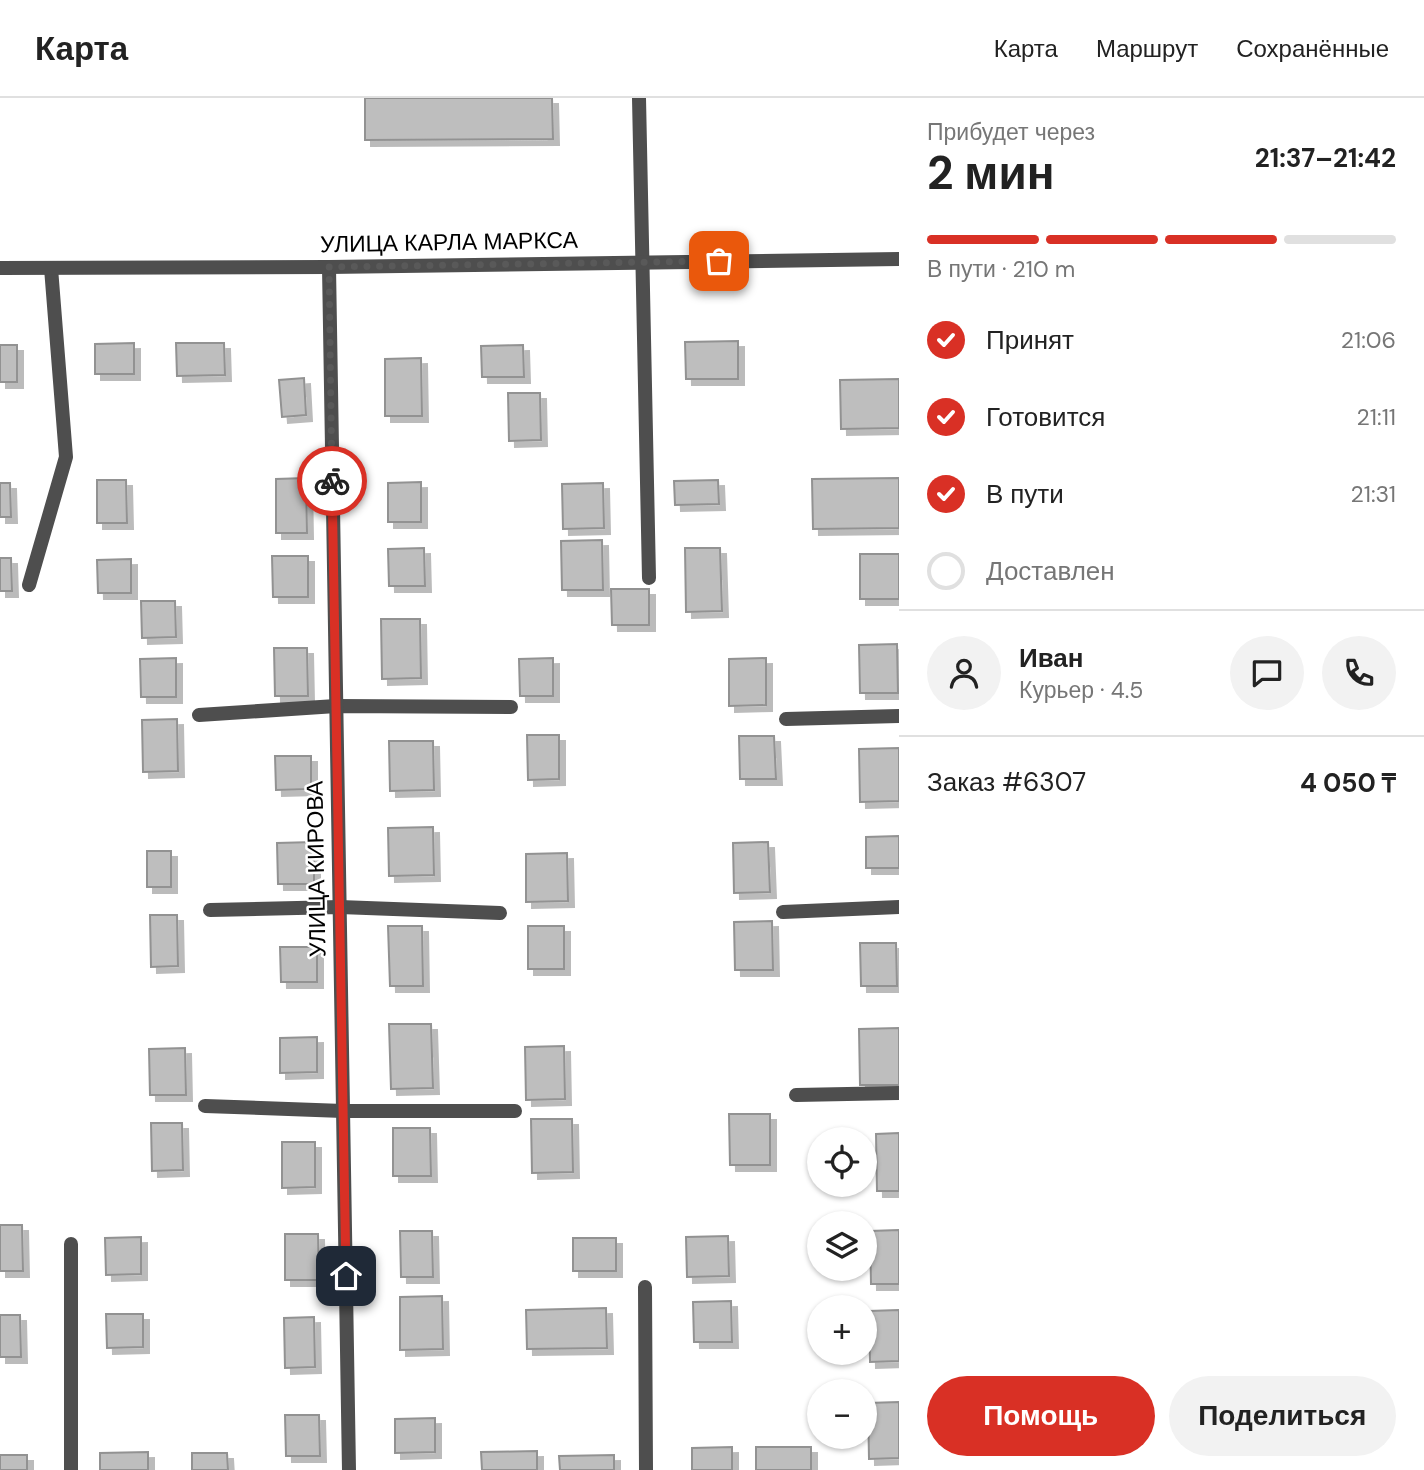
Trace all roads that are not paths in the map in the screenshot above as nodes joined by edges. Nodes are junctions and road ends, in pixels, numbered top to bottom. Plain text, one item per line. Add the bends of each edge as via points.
1 (639, 98) edge
2 (899, 259) edge
3 (642, 262) junction
4 (329, 267) junction
5 (0, 268) edge
6 (51, 268) junction
7 (649, 578) dead end
8 (29, 585) dead end
9 (336, 706) junction
10 (511, 707) dead end
11 (199, 715) dead end
12 (899, 716) edge
13 (786, 719) dead end
14 (340, 907) junction
15 (899, 907) edge
16 (210, 910) dead end
17 (783, 912) dead end
18 (500, 913) dead end
19 (899, 1094) edge
20 (796, 1095) dead end
21 (205, 1106) dead end
22 (343, 1111) junction
23 (515, 1111) dead end
24 (71, 1244) dead end
25 (645, 1287) dead end
26 (71, 1470) edge
27 (349, 1470) edge
28 (646, 1470) edge

1 - 3 street
2 - 3 street, УЛИЦА КАРЛА МАРКСА
3 - 4 street, УЛИЦА КАРЛА МАРКСА
3 - 7 street
4 - 6 street, УЛИЦА КАРЛА МАРКСА
4 - 9 street, УЛИЦА КИРОВА
5 - 6 street, УЛИЦА КАРЛА МАРКСА
6 - 8 street via 66,457
9 - 10 street
9 - 11 street
9 - 14 street, УЛИЦА КИРОВА
12 - 13 street
14 - 16 street
14 - 18 street
14 - 22 street, УЛИЦА КИРОВА
15 - 17 street
19 - 20 street
21 - 22 street
22 - 23 street
22 - 27 street, УЛИЦА КИРОВА
24 - 26 street
25 - 28 street

